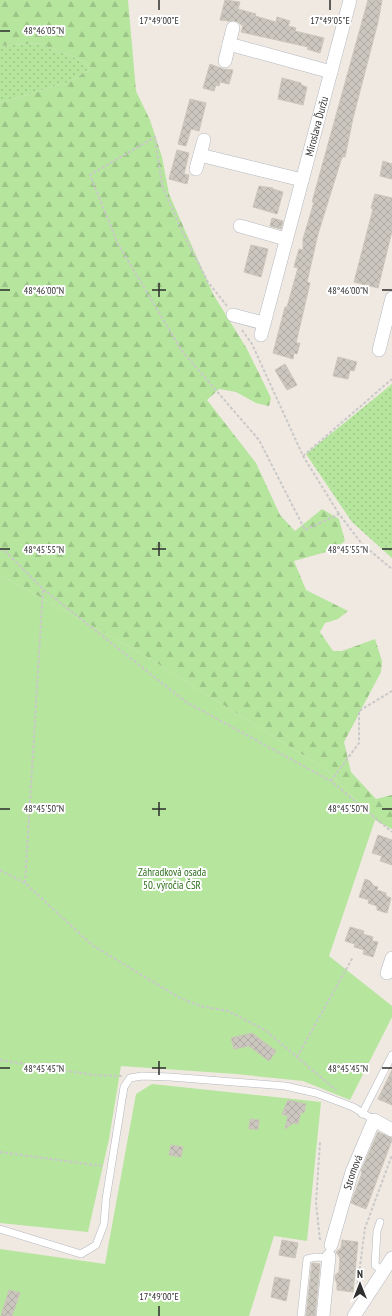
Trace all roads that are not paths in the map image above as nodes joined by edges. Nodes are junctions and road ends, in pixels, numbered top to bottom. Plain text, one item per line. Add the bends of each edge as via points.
1 (350, 0) edge
2 (233, 28) dead end
3 (229, 44) junction
4 (225, 60) dead end
5 (331, 72) junction
6 (204, 140) dead end
7 (200, 155) junction
8 (196, 169) dead end
9 (302, 180) junction
10 (240, 226) dead end
11 (286, 239) junction
12 (392, 298) edge
13 (234, 315) road end
14 (379, 350) dead end
15 (392, 958) edge
16 (387, 973) dead end
17 (392, 1055) edge
18 (368, 1117) junction
19 (392, 1130) edge
20 (380, 1222) dead end
21 (0, 1229) edge
22 (329, 1254) junction
23 (392, 1258) edge
24 (383, 1272) junction
25 (301, 1316) edge
26 (323, 1316) edge
27 (354, 1316) edge

1 - 5 street, Miroslava Ďuržu
2 - 3 street
3 - 4 street
3 - 5 street
5 - 9 street, Miroslava Ďuržu
6 - 7 street
7 - 8 street
7 - 9 street
9 - 11 street, Miroslava Ďuržu
10 - 11 street
11 - 13 street, Miroslava Ďuržu via 262,329
12 - 14 street
15 - 16 street
17 - 18 lane
18 - 19 street
18 - 21 lane via 353,1107 316,1093 285,1086 170,1077 130,1078 124,1087 104,1224 96,1245 81,1254
18 - 22 street, Stromová
20 - 24 lane via 375,1265
22 - 25 lane via 307,1259
22 - 26 street, Stromová
23 - 24 street
24 - 27 street

